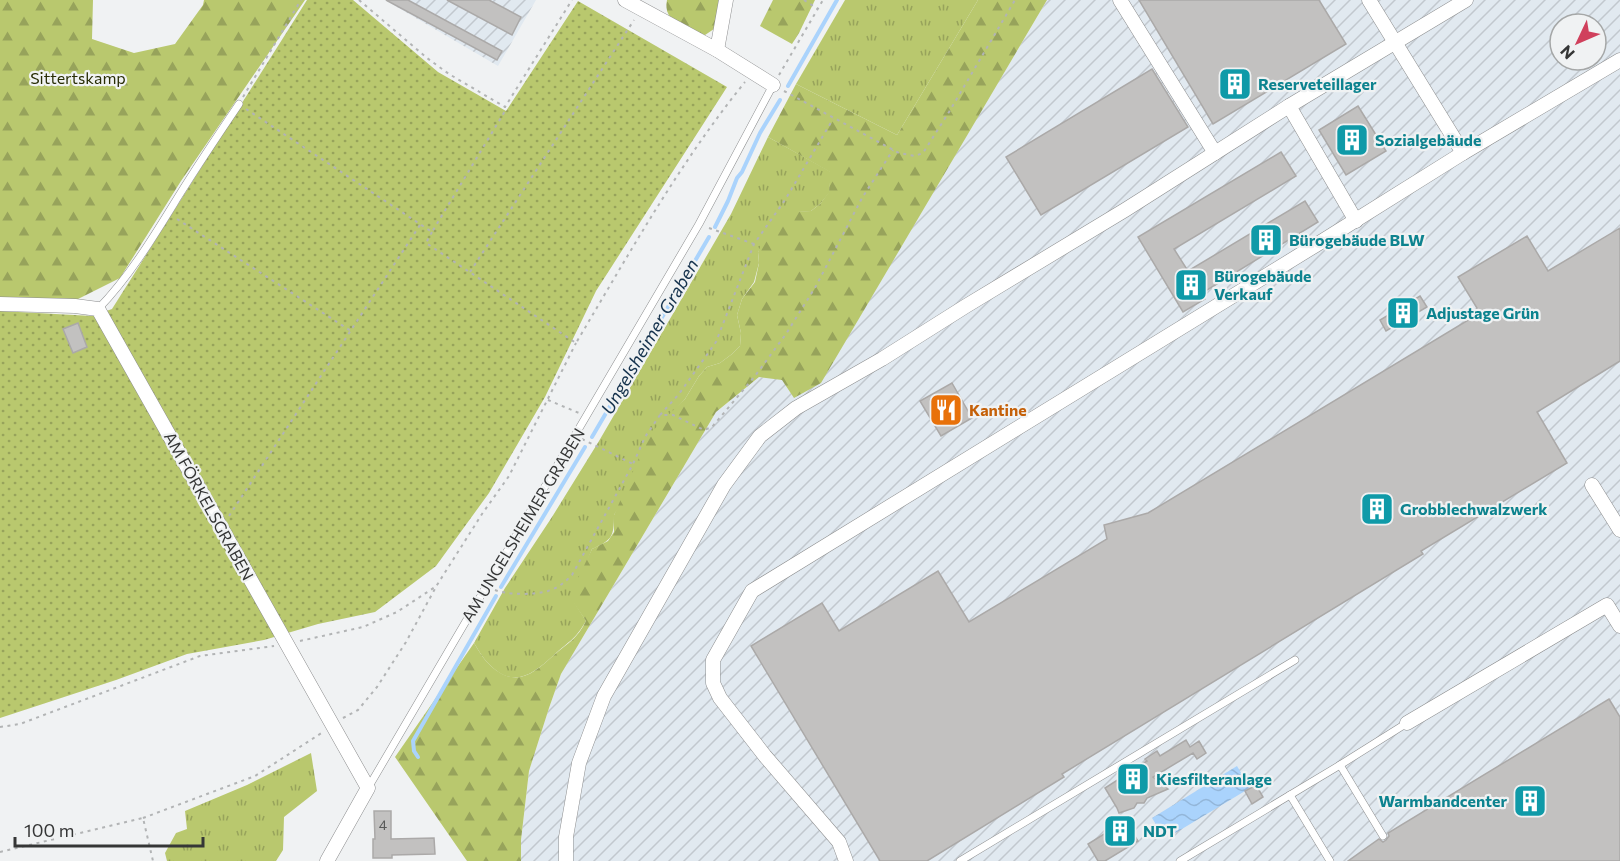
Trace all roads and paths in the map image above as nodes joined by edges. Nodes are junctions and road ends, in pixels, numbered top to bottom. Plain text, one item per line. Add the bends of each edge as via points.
1 (301, 0) edge
2 (359, 0) edge
3 (572, 0) edge
4 (626, 0) edge
5 (726, 0) edge
6 (804, 0) edge
7 (823, 0) edge
8 (1015, 0) edge
9 (1120, 0) edge
10 (1369, 0) edge
11 (1466, 0) edge
12 (641, 9) junction
13 (818, 9) junction
14 (1395, 42) junction
15 (717, 50) junction
16 (1620, 60) edge
17 (753, 72) junction
18 (773, 85) junction
19 (238, 104) junction
20 (1289, 106) junction
21 (505, 107) junction
22 (833, 119) junction
23 (893, 150) junction
24 (1215, 153) junction
25 (1462, 153) junction
26 (168, 213) junction
27 (1356, 221) junction
28 (699, 224) junction
29 (420, 225) junction
30 (432, 232) junction
31 (754, 244) junction
32 (470, 272) junction
33 (0, 304) edge
34 (98, 309) junction
35 (351, 331) junction
36 (576, 343) junction
37 (548, 400) junction
38 (660, 415) junction
39 (587, 417) junction
40 (576, 436) junction
41 (633, 464) junction
42 (1592, 485) dead end
43 (221, 528) junction
44 (1620, 530) edge
45 (438, 585) junction
46 (486, 586) junction
47 (1620, 597) edge
48 (1607, 605) junction
49 (1620, 626) edge
50 (287, 644) junction
51 (1295, 660) dead end
52 (1407, 723) joint
53 (332, 726) junction
54 (0, 727) edge
55 (1340, 765) junction
56 (368, 788) junction
57 (1290, 795) junction
58 (143, 818) junction
59 (1383, 836) dead end
60 (0, 852) edge
61 (153, 861) edge
62 (327, 861) edge
63 (566, 861) edge
64 (846, 861) edge
65 (960, 861) edge
66 (1180, 861) edge
67 (1330, 861) edge

1 - 19 path
2 - 21 path via 427,58
3 - 21 path
4 - 12 street
5 - 15 street
6 - 13 path
7 - 13 path
8 - 23 path via 923,153 915,156
9 - 24 street
10 - 14 street
11 - 14 street
12 - 15 street
12 - 32 path
13 - 18 path
14 - 20 street
14 - 25 street
15 - 17 street
16 - 25 street
17 - 18 street
17 - 36 path via 724,107 659,204
18 - 22 path
18 - 28 lane, AM UNGELSHEIMER GRABEN
19 - 26 lane
19 - 29 path
20 - 24 street
20 - 27 street
21 - 30 path
22 - 23 path
22 - 31 path
23 - 38 path via 786,334 712,426 704,430 673,415
24 - 63 street via 796,408 760,436 724,485 604,696 579,763 566,837
25 - 27 street
26 - 34 lane via 117,289
26 - 35 path
27 - 64 street via 752,591 712,660 713,683 720,698 839,842
28 - 31 path
28 - 39 lane, AM UNGELSHEIMER GRABEN
29 - 30 path
29 - 35 path
30 - 32 path via 426,243
31 - 38 path via 716,342
32 - 36 path
33 - 34 street
34 - 43 street, AM FÖRKELSGRABEN
35 - 43 path
36 - 37 path
37 - 39 path
37 - 45 path via 508,476
38 - 41 path
39 - 40 lane, AM UNGELSHEIMER GRABEN
40 - 41 path
40 - 46 lane, AM UNGELSHEIMER GRABEN
41 - 46 path via 572,575 563,584 547,591 521,594
42 - 44 street
43 - 50 street, AM FÖRKELSGRABEN
45 - 50 path via 397,612 363,627
45 - 53 path via 377,687 358,710
46 - 56 lane, AM UNGELSHEIMER GRABEN
47 - 48 street
48 - 49 street
48 - 52 street
50 - 53 street, AM FÖRKELSGRABEN
50 - 54 path via 200,656 20,724
51 - 65 lane
52 - 55 lane
53 - 56 street, AM FÖRKELSGRABEN
53 - 58 path via 255,776
55 - 57 lane
55 - 59 lane
56 - 62 street, AM UNGELSHEIMER GRABEN
57 - 66 lane
57 - 67 lane
58 - 60 path
58 - 61 path

